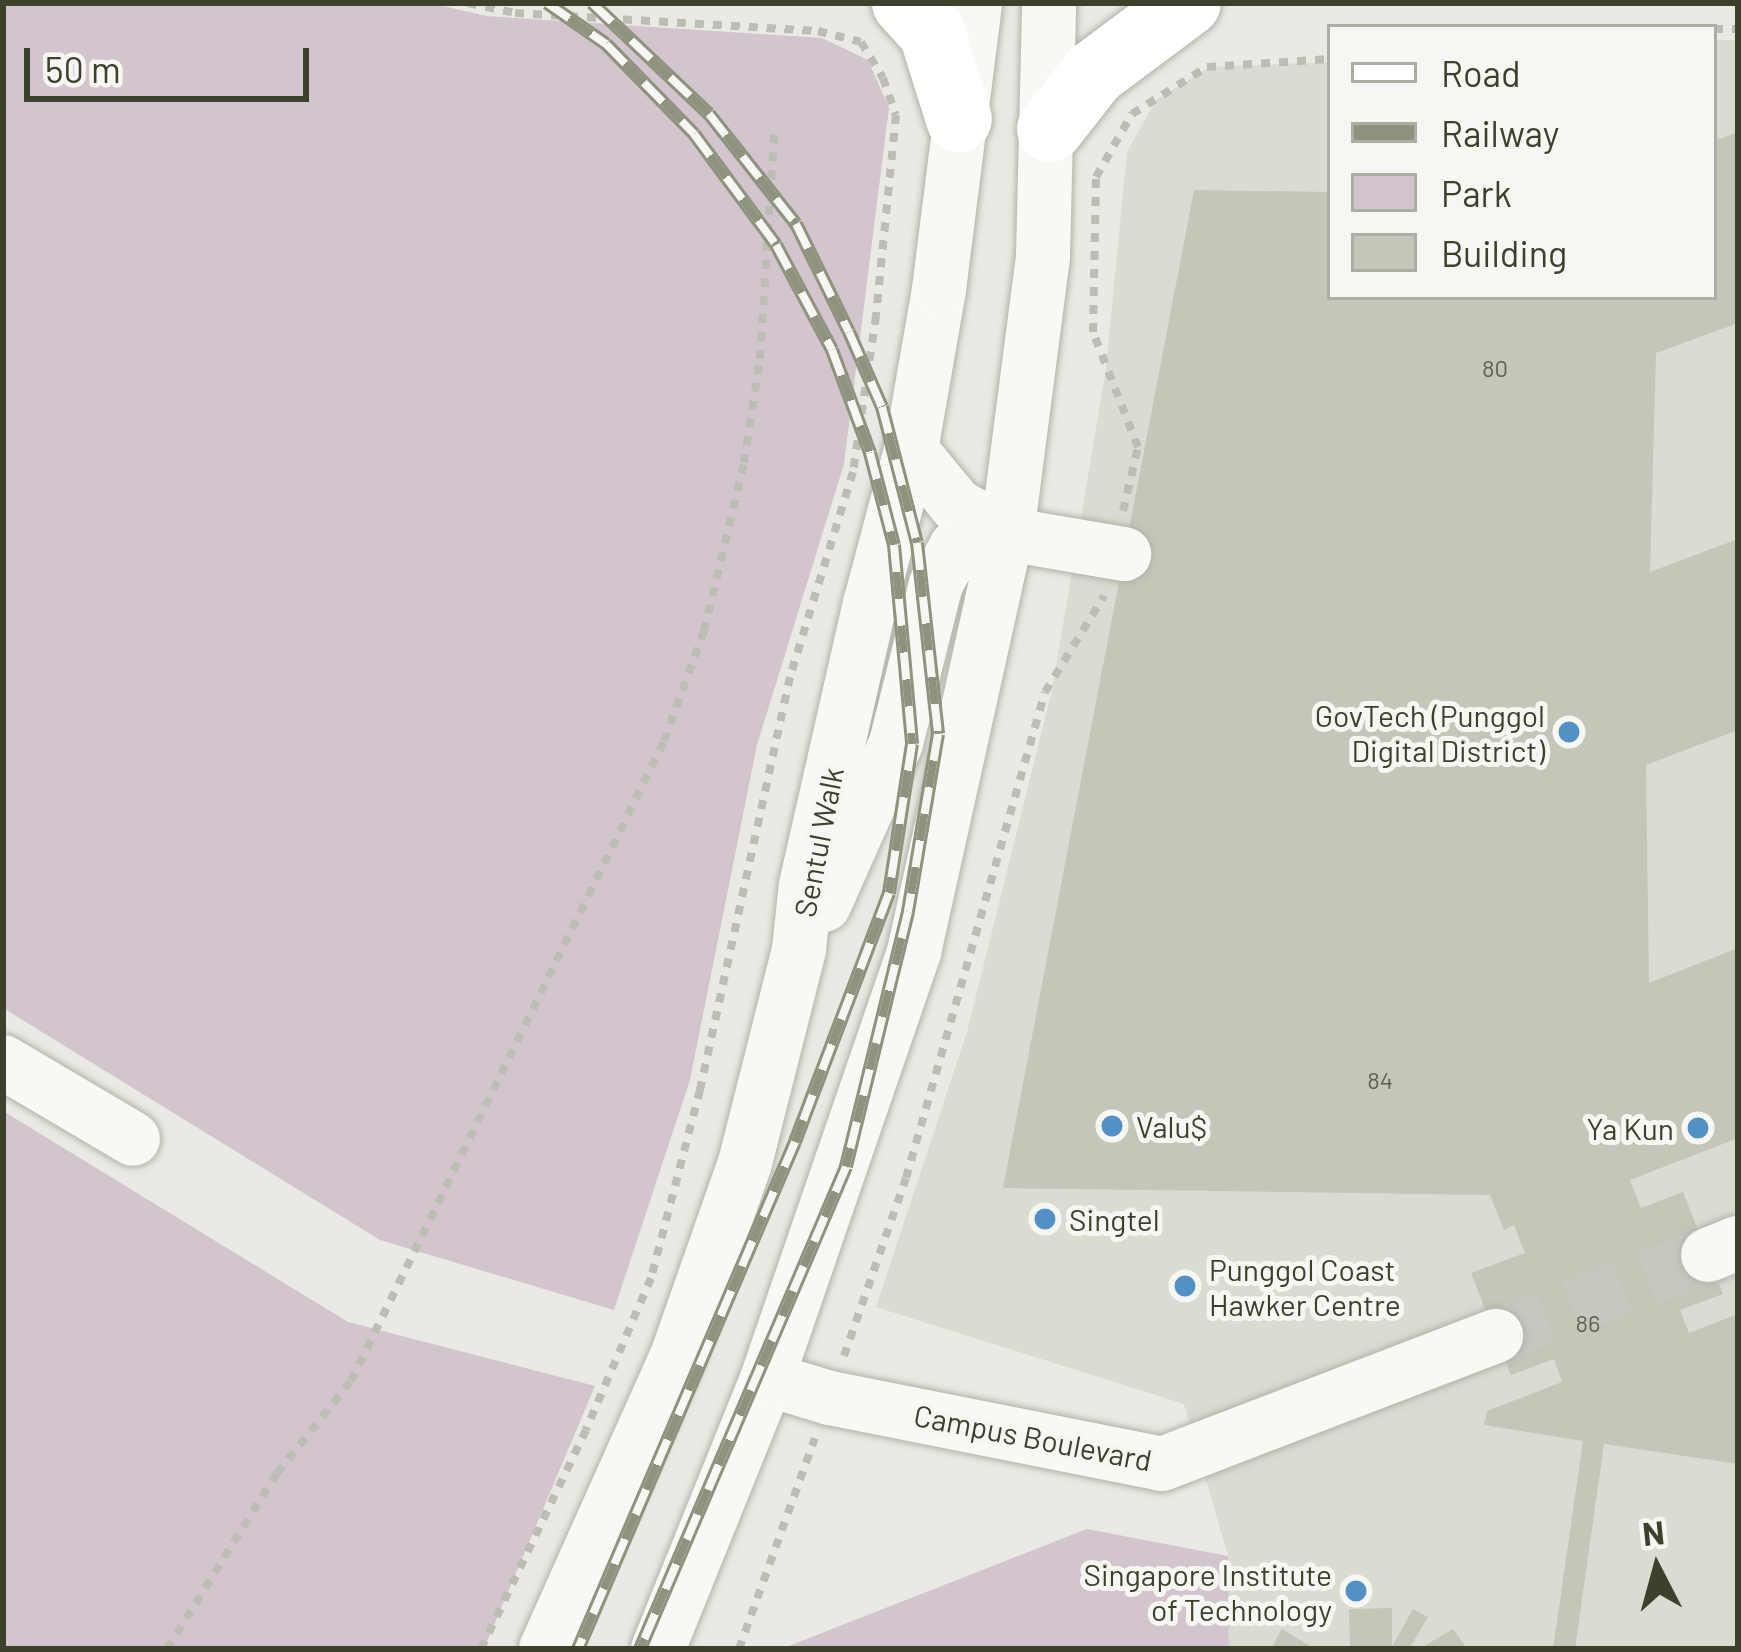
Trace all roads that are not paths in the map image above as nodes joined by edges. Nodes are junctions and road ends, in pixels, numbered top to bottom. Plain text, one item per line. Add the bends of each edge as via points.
1 (975, 3) edge
2 (1049, 3) edge
3 (1188, 3) edge
4 (883, 22) edge
5 (959, 119) junction
6 (1050, 129) junction
7 (910, 449) junction
8 (1007, 534) junction
9 (1118, 554) road end
10 (799, 949) junction
11 (3, 1062) edge
12 (133, 1139) dead end
13 (1496, 1336) tunnel mouth
14 (767, 1379) junction
15 (546, 1649) edge
16 (658, 1649) edge

1 - 5 street, Sentul Walk
2 - 6 street
3 - 6 main road via 1094,73
4 - 5 main road via 932,33
5 - 7 street, Sentul Walk
6 - 8 street via 1043,256
7 - 8 street via 956,505
7 - 10 street, Sentul Walk via 811,863
8 - 9 street
8 - 10 street via 956,547 935,584 896,743
8 - 14 street via 914,952
10 - 15 street, Sentul Walk via 745,1163 676,1359
11 - 12 street
13 - 14 street, Campus Boulevard via 1162,1464
14 - 16 street

